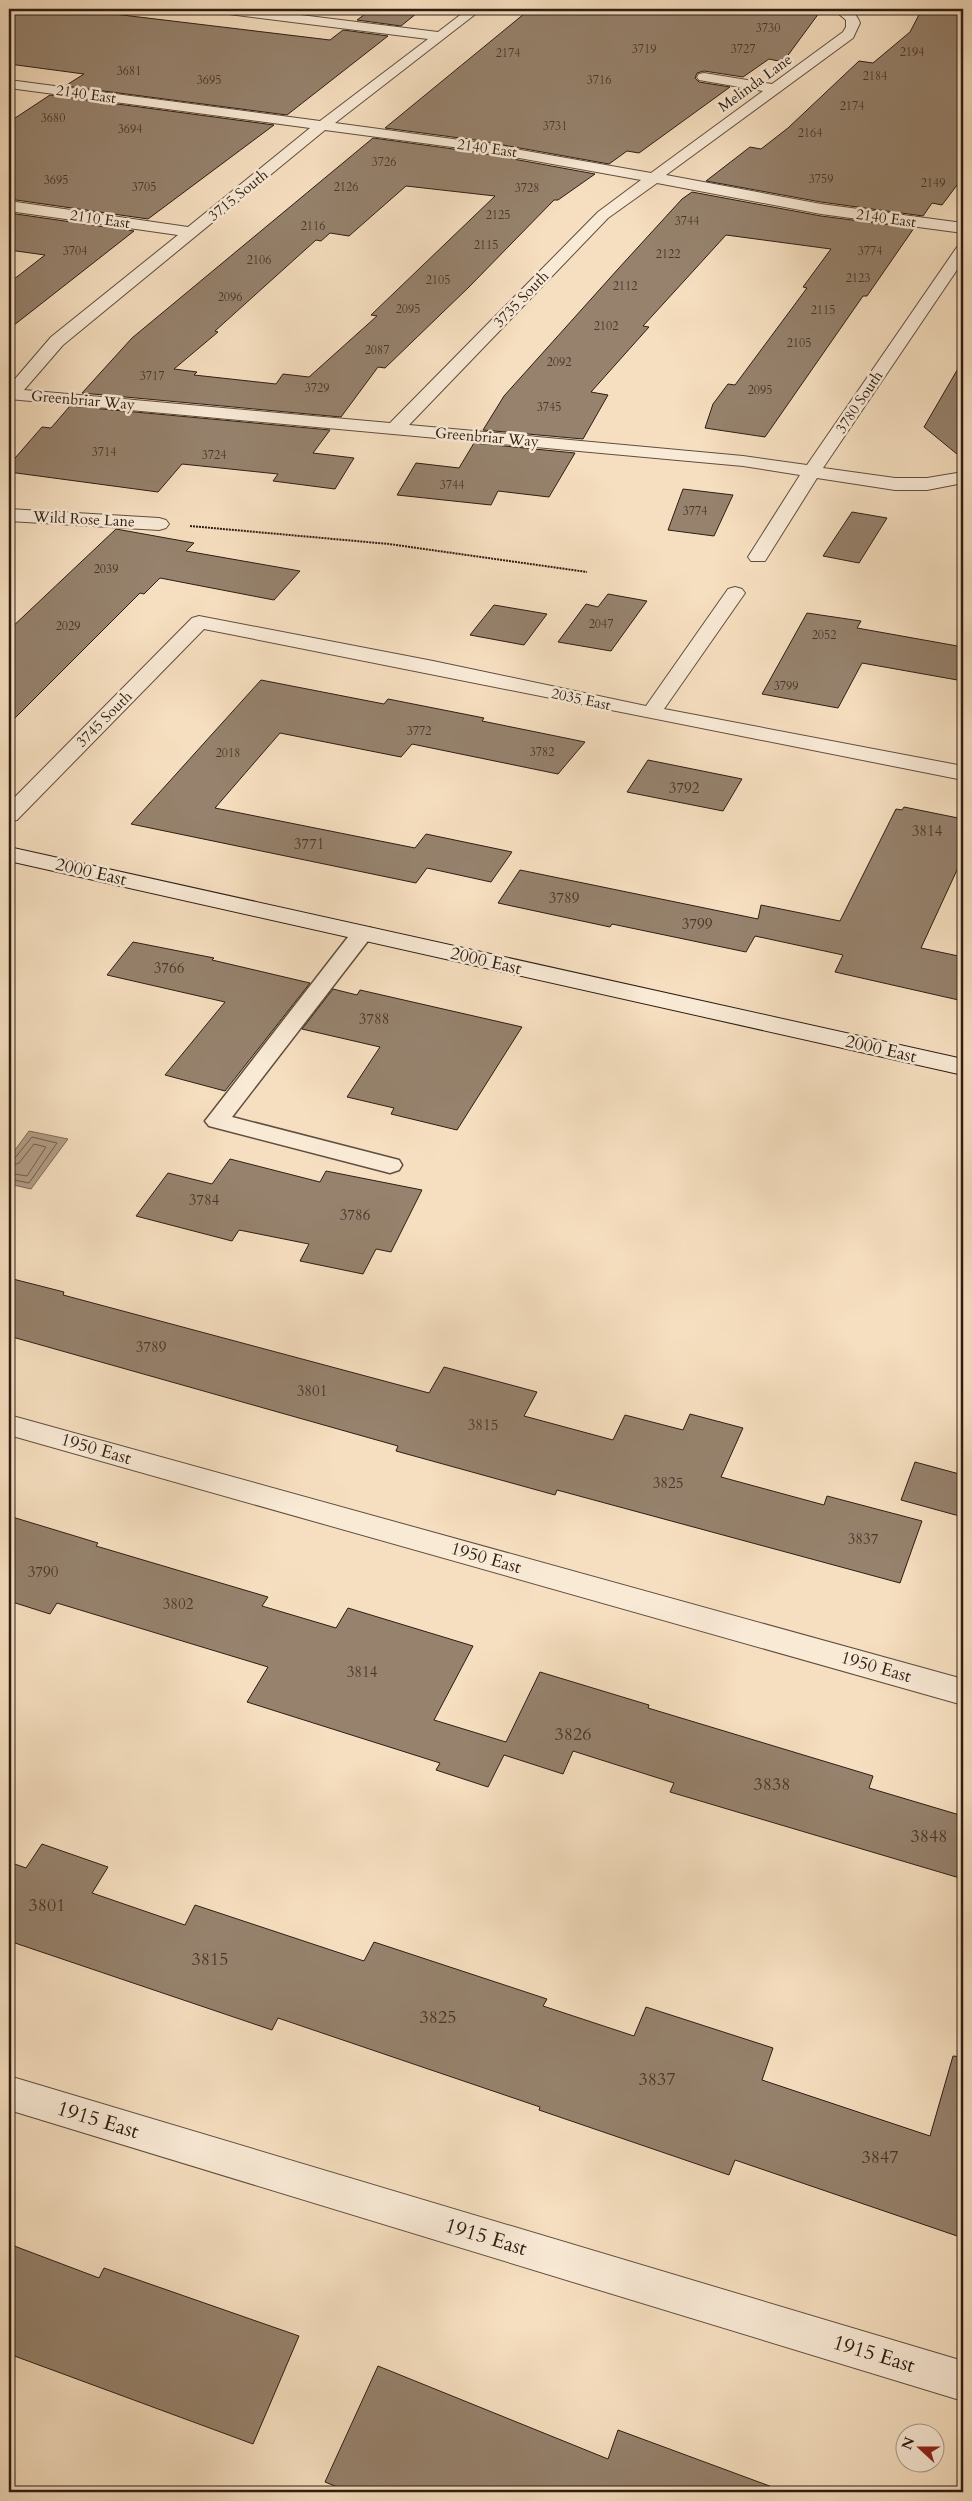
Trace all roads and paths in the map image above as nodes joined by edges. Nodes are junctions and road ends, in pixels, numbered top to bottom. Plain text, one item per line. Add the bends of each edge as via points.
1 (222, 9) edge
2 (476, 9) edge
3 (840, 9) edge
4 (439, 36) junction
5 (704, 77) dead end
6 (9, 84) edge
7 (776, 89) junction
8 (322, 126) junction
9 (653, 179) junction
10 (9, 206) edge
11 (963, 228) edge
12 (192, 232) junction
13 (963, 250) edge
14 (10, 394) edge
15 (396, 428) junction
16 (812, 471) junction
17 (963, 478) edge
18 (9, 515) edge
19 (159, 524) joint
20 (758, 557) dead end
21 (587, 572) dead end
22 (735, 593) dead end
23 (199, 622) joint
24 (651, 713) junction
25 (963, 772) edge
26 (9, 815) edge
27 (9, 854) edge
28 (363, 933) junction
29 (963, 1067) edge
30 (390, 1165) dead end
31 (9, 1425) edge
32 (963, 1692) edge
33 (9, 2093) edge
34 (963, 2380) edge

1 - 4 street
2 - 4 street, 3715 South
3 - 7 street, Melinda Lane via 852,17 854,25 851,32
4 - 8 street, 3715 South
5 - 7 street
6 - 8 street, 2140 East
7 - 9 street, Melinda Lane
8 - 9 street, 2140 East via 541,156
8 - 12 street, 3715 South
9 - 11 street, 2140 East via 821,209
9 - 15 street, 3735 South via 603,215
10 - 12 street, 2110 East
12 - 14 street, 3715 South via 57,341
13 - 16 street, 3780 South
14 - 15 street, Greenbriar Way
15 - 16 street, Greenbriar Way via 743,461
16 - 17 street, Greenbriar Way via 911,484
16 - 20 street, 3780 South
18 - 19 street, Wild Rose Lane
19 - 21 path via 389,544
22 - 24 street
23 - 24 street, 2035 East
23 - 26 street, 3745 South
24 - 25 street, 2035 East
27 - 28 street, 2000 East
28 - 29 street, 2000 East
28 - 30 lane via 217,1121
31 - 32 street, 1950 East
33 - 34 street, 1915 East

